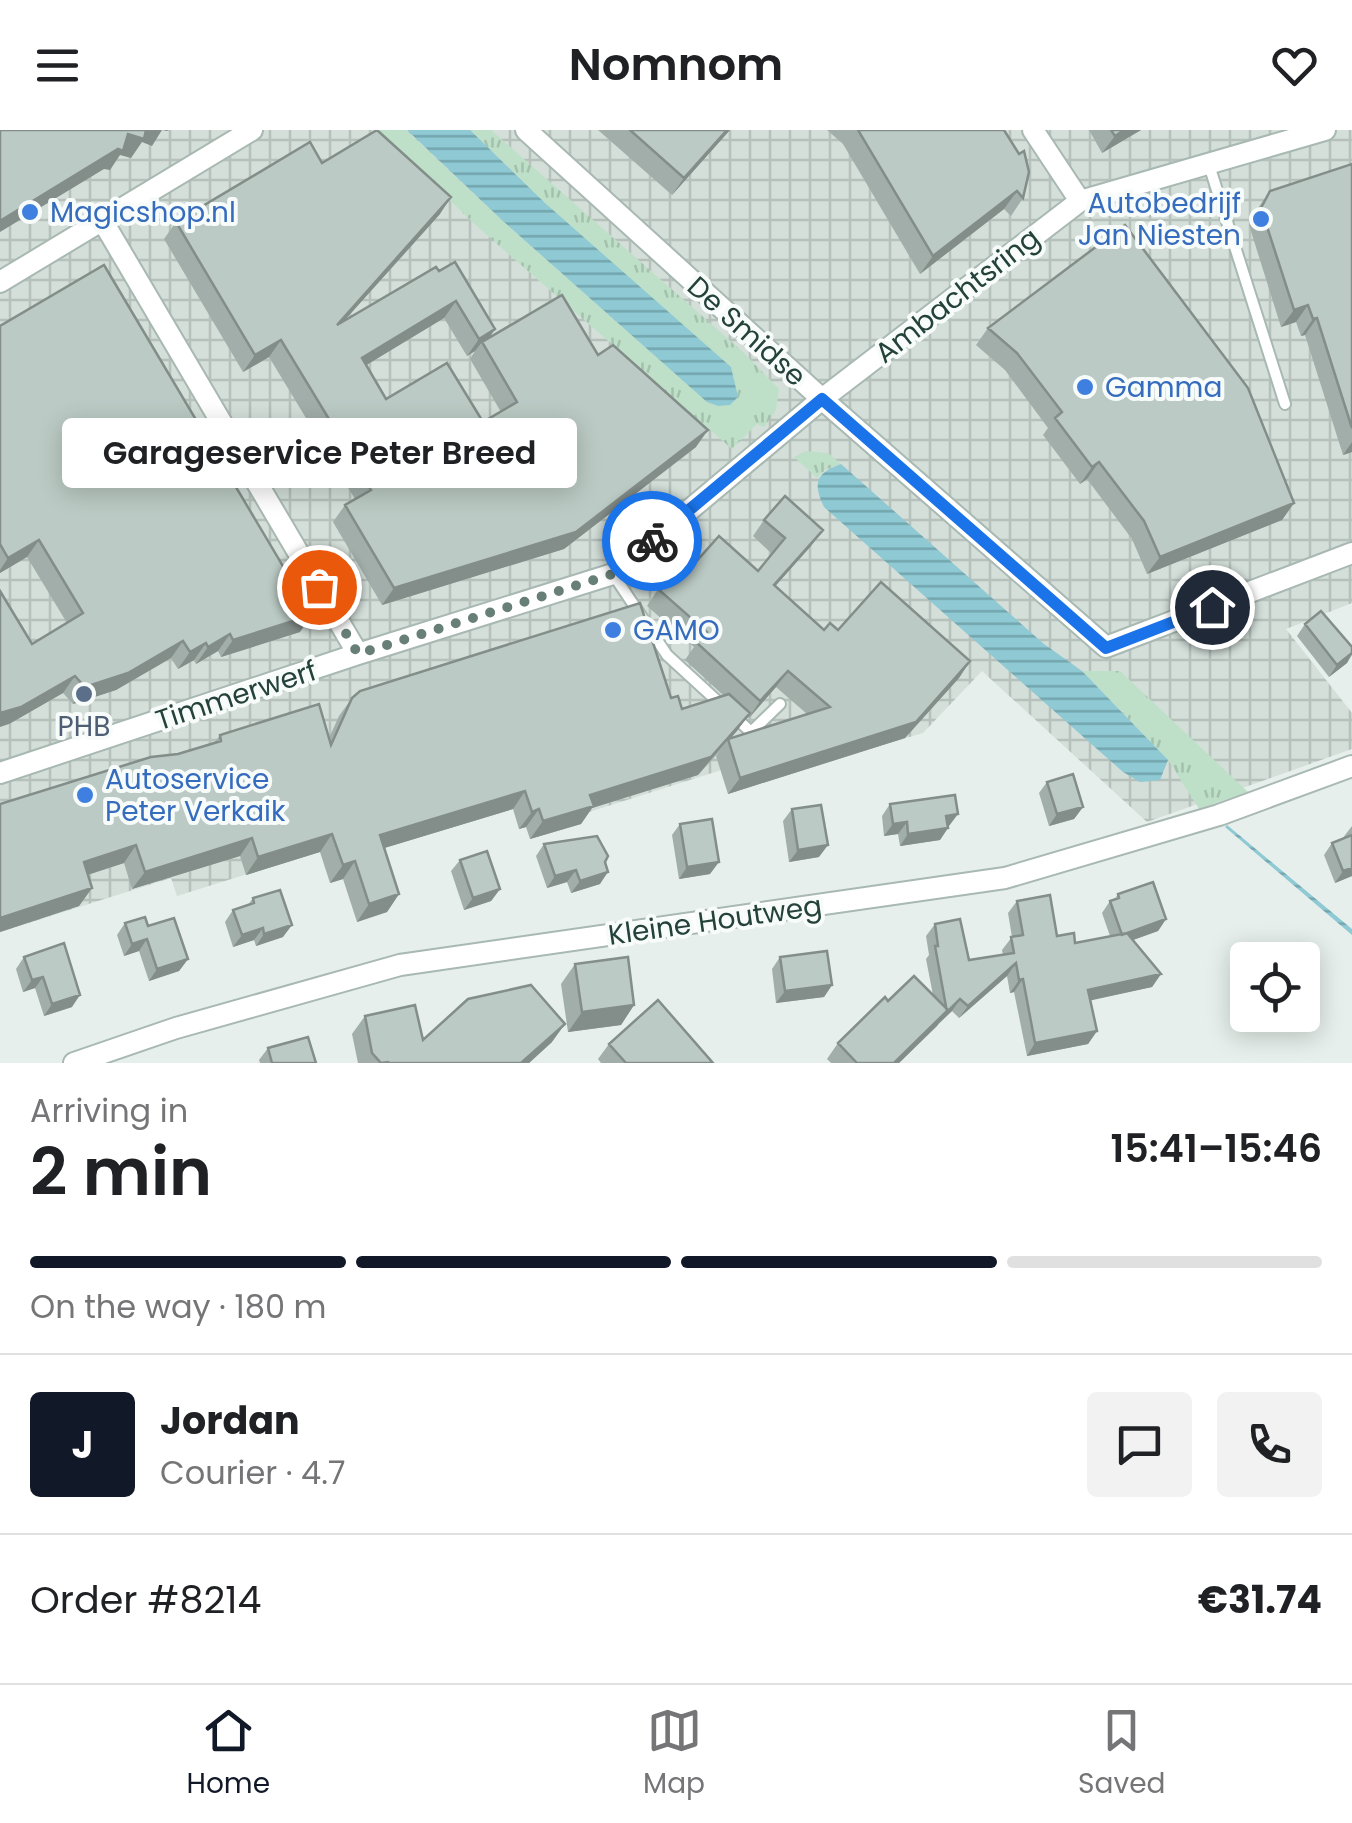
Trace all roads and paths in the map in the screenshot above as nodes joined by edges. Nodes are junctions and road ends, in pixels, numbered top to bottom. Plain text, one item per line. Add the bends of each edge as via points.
1 (252, 130) edge
2 (526, 130) edge
3 (1033, 130) edge
4 (1325, 130) edge
5 (1209, 165) junction
6 (1080, 201) junction
7 (102, 220) junction
8 (0, 282) edge
9 (822, 399) junction
10 (1285, 404) dead end
11 (1352, 553) edge
12 (613, 574) junction
13 (358, 654) junction
14 (780, 704) edge
15 (1352, 766) edge
16 (0, 773) edge
17 (74, 1063) edge

1 - 7 street
2 - 9 street, De Smidse
3 - 6 street
4 - 5 street, Ambachtsring
5 - 6 street, Ambachtsring
5 - 10 lane
6 - 9 street, Ambachtsring
7 - 8 street
7 - 13 street
9 - 11 street, De Smidse via 1106,648
9 - 12 street, Timmerwerf
12 - 13 street, Timmerwerf
12 - 14 lane via 667,655 751,732
13 - 16 street, Timmerwerf
15 - 17 street, Kleine Houtweg via 1218,816 1005,878 400,965

